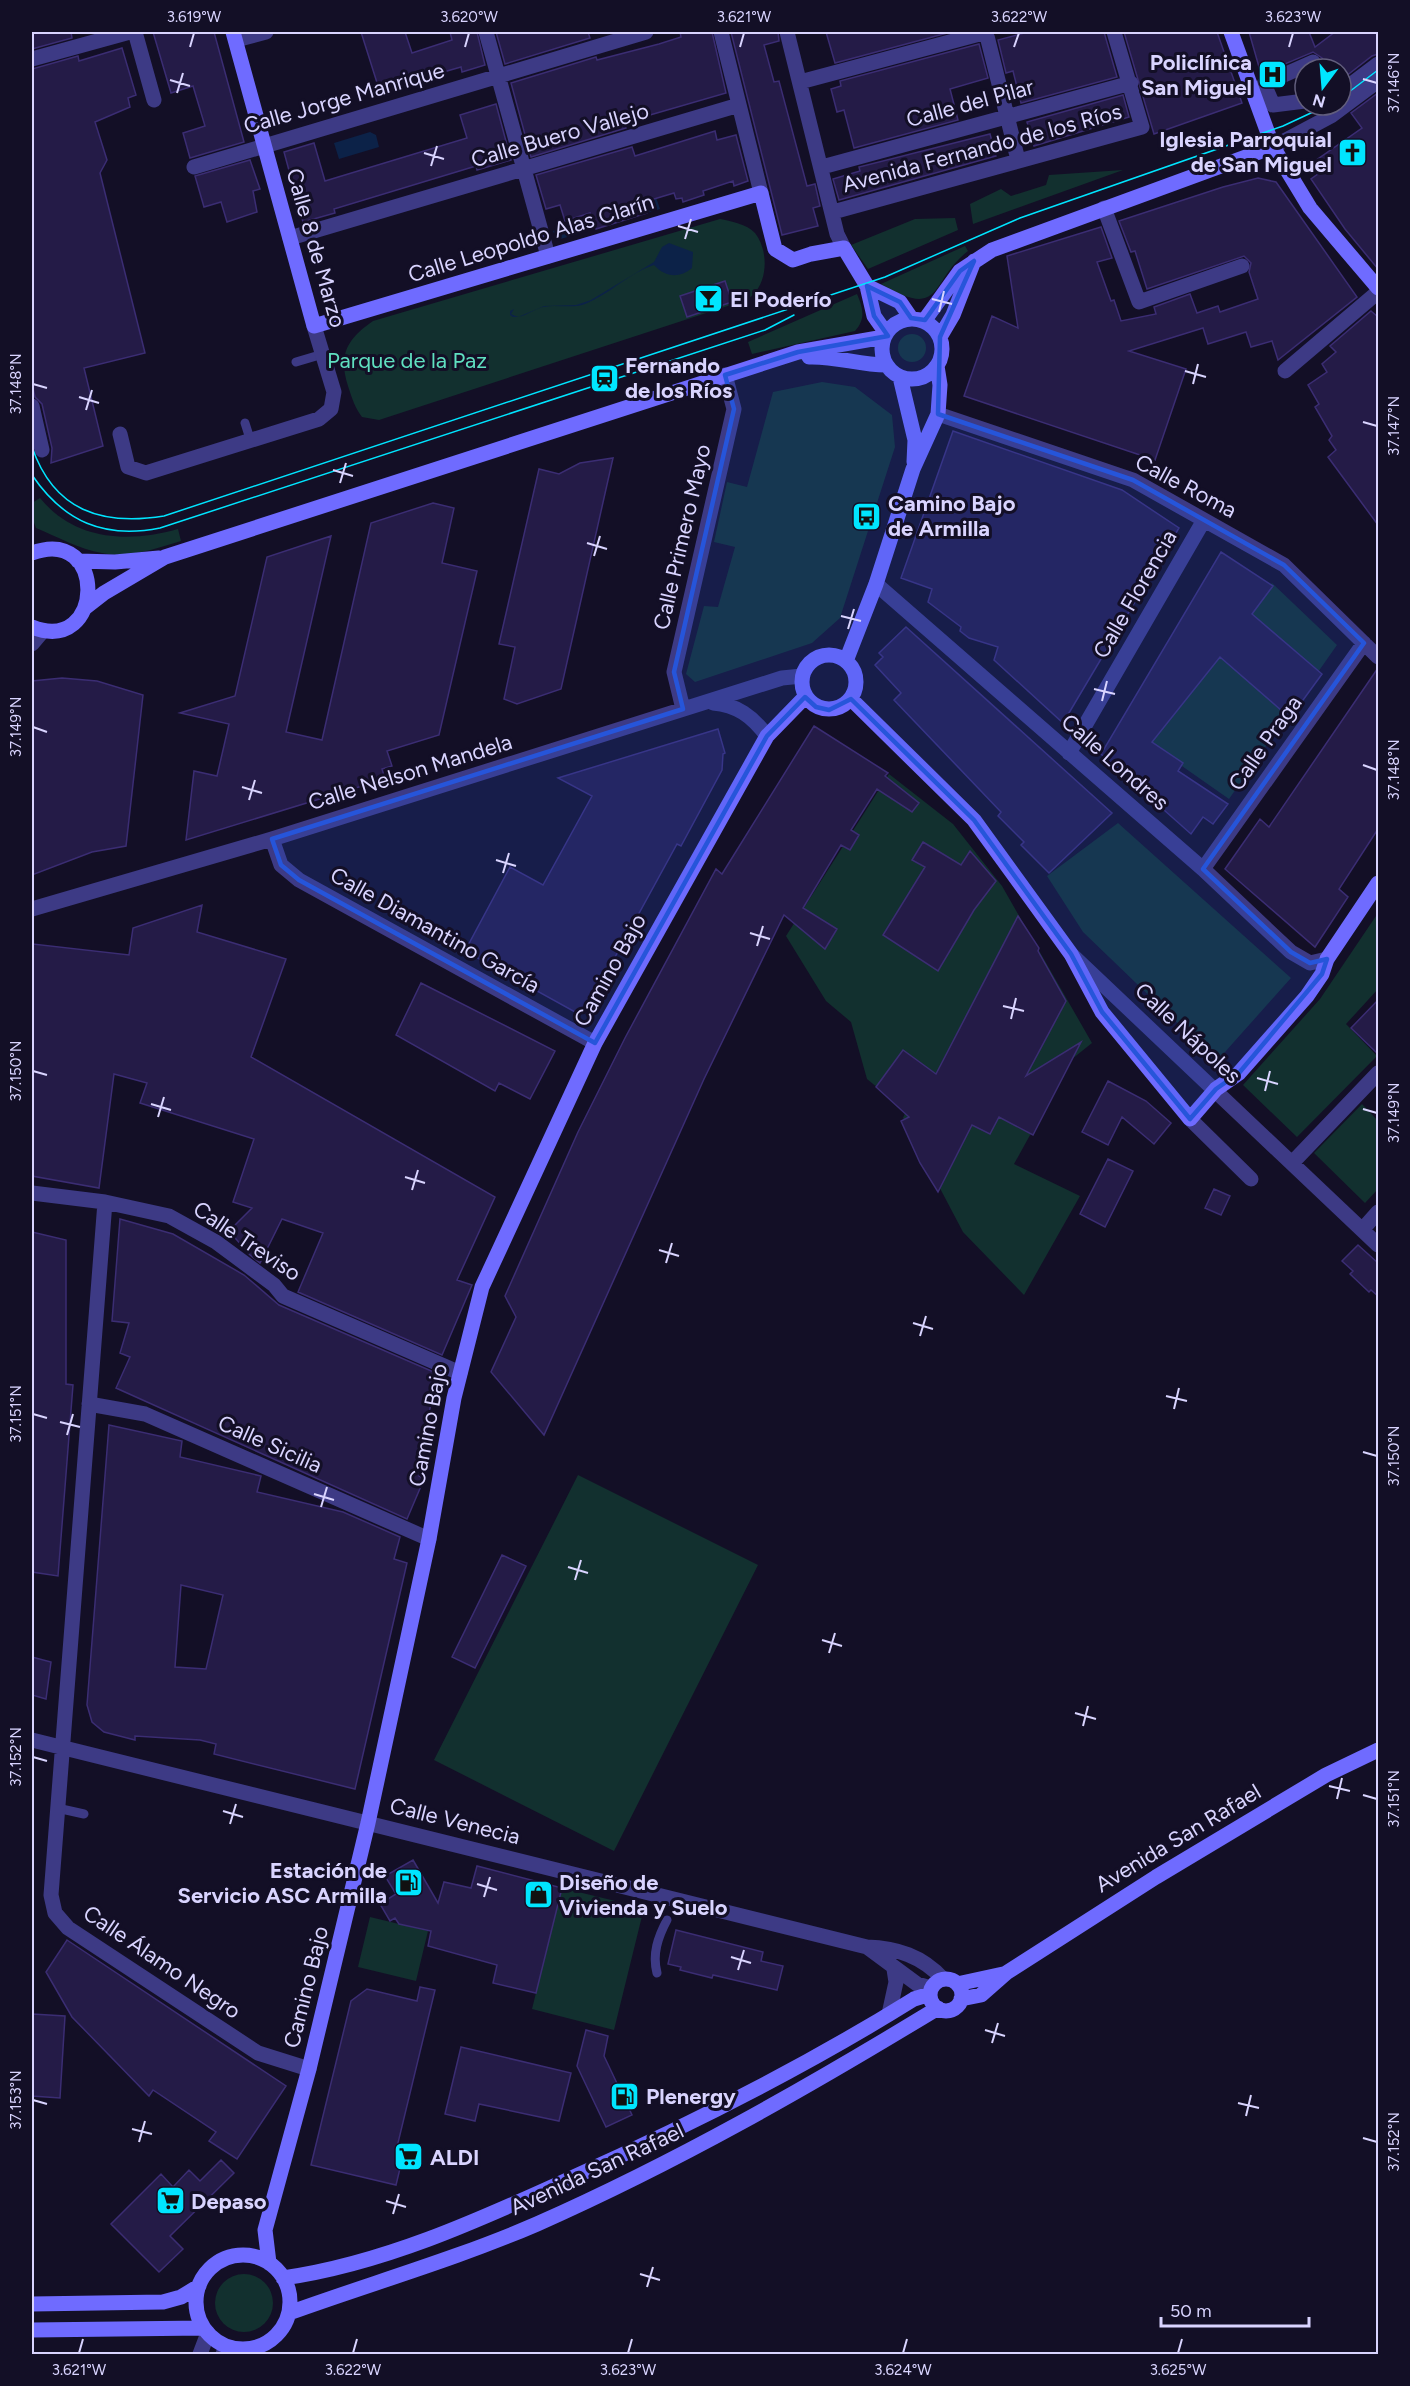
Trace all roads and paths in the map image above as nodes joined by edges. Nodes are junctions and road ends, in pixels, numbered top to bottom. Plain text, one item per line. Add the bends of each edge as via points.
1 (130, 32) edge
2 (135, 32) edge
3 (266, 32) edge
4 (486, 32) edge
5 (646, 32) edge
6 (721, 32) edge
7 (787, 32) edge
8 (987, 32) edge
9 (1114, 32) edge
10 (1231, 32) edge
11 (235, 36) edge
12 (32, 59) edge
13 (1378, 64) edge
14 (1293, 72) edge
15 (498, 76) junction
16 (1378, 81) edge
17 (800, 82) junction
18 (1131, 83) junction
19 (1353, 83) edge
20 (154, 100) dead end
21 (1293, 102) edge
22 (739, 105) junction
23 (1008, 117) junction
24 (264, 144) junction
25 (1274, 147) junction
26 (1018, 160) junction
27 (822, 166) junction
28 (194, 167) dead end
29 (524, 169) junction
30 (761, 193) junction
31 (1104, 208) junction
32 (833, 212) junction
33 (290, 238) junction
34 (844, 248) junction
35 (548, 256) junction
36 (974, 261) junction
37 (1242, 266) dead end
38 (867, 286) junction
39 (1378, 288) edge
40 (1378, 292) edge
41 (917, 320) junction
42 (314, 326) junction
43 (885, 335) junction
44 (940, 337) junction
45 (323, 354) junction
46 (773, 360) junction
47 (296, 362) dead end
48 (886, 365) junction
49 (937, 366) junction
50 (1285, 371) dead end
51 (725, 375) junction
52 (900, 377) junction
53 (32, 406) edge
54 (938, 414) junction
55 (244, 423) dead end
56 (120, 434) dead end
57 (250, 442) junction
58 (42, 450) dead end
59 (913, 469) junction
60 (1204, 520) junction
61 (32, 553) edge
62 (165, 557) junction
63 (78, 561) junction
64 (876, 584) junction
65 (86, 607) junction
66 (37, 629) edge
67 (1364, 643) junction
68 (32, 644) edge
69 (1378, 657) edge
70 (846, 661) junction
71 (802, 676) junction
72 (805, 697) junction
73 (851, 699) junction
74 (710, 702) junction
75 (682, 709) junction
76 (767, 736) junction
77 (1069, 753) junction
78 (272, 839) junction
79 (1203, 869) junction
80 (1378, 883) edge
81 (32, 909) edge
82 (1071, 954) junction
83 (1327, 959) junction
84 (595, 1042) junction
85 (1378, 1073) edge
86 (1216, 1089) junction
87 (1190, 1119) junction
88 (1293, 1162) junction
89 (1251, 1179) dead end
90 (32, 1193) edge
91 (105, 1202) junction
92 (1378, 1212) edge
93 (1362, 1230) junction
94 (1378, 1245) edge
95 (460, 1373) junction
96 (89, 1404) junction
97 (429, 1539) junction
98 (32, 1740) edge
99 (62, 1746) junction
100 (1378, 1750) edge
101 (57, 1808) junction
102 (84, 1814) dead end
103 (368, 1823) junction
104 (668, 1920) dead end
105 (867, 1947) junction
106 (894, 1969) junction
107 (657, 1973) dead end
108 (944, 1989) junction
109 (938, 2008) junction
110 (890, 2014) junction
111 (309, 2068) junction
112 (265, 2230) junction
113 (243, 2255) junction
114 (269, 2263) junction
115 (283, 2278) junction
116 (199, 2286) junction
117 (32, 2304) edge
118 (289, 2313) junction
119 (32, 2330) edge
120 (206, 2331) junction
121 (228, 2351) edge
122 (200, 2355) edge

1 - 12 street
2 - 20 street
3 - 11 street
4 - 15 street
5 - 15 street, Calle Jorge Manrique
6 - 22 street
7 - 17 street
8 - 17 street
8 - 23 street
9 - 18 street
10 - 25 main road
11 - 24 main road, Calle 8 de Marzo
13 - 19 street
14 - 21 street via 1264,87 1273,105
15 - 24 street, Calle Jorge Manrique
15 - 29 street
16 - 25 street via 1330,116
17 - 27 street
18 - 23 street, Calle del Pilar
18 - 26 street, Avenida Fernando de los Ríos via 1142,127
22 - 29 street, Calle Buero Vallejo
22 - 30 street
23 - 26 street
23 - 27 street, Calle del Pilar
24 - 28 street, Calle Jorge Manrique
24 - 33 main road, Calle 8 de Marzo
25 - 31 main road
25 - 39 main road via 1310,208
26 - 32 street, Avenida Fernando de los Ríos
27 - 32 street
29 - 33 street, Calle Buero Vallejo
29 - 35 street
30 - 34 main road via 775,249 793,260
30 - 35 main road, Calle Leopoldo Alas Clarín
31 - 36 main road via 1006,243
31 - 37 street via 1139,302
32 - 34 street
33 - 42 main road, Calle 8 de Marzo
34 - 38 main road
35 - 42 main road, Calle Leopoldo Alas Clarín
36 - 41 main road via 960,271
36 - 44 main road
38 - 41 main road via 900,302
38 - 43 main road via 874,316
40 - 50 street
41 - 43 main road via 897,322
41 - 44 main road via 933,327
42 - 45 street, Calle 8 de Marzo
43 - 46 main road
43 - 48 main road via 881,351
44 - 49 main road via 942,350
45 - 47 lane
45 - 57 street, Calle 8 de Marzo via 334,392 331,410 319,419
46 - 48 main road via 831,356 867,365
46 - 51 main road
48 - 52 main road
49 - 52 main road via 921,378
49 - 54 main road
51 - 62 main road
51 - 75 street, Calle Primero Mayo via 734,409 674,672
52 - 59 main road via 915,440
53 - 58 street
54 - 59 main road
54 - 60 street, Calle Roma via 1133,480
55 - 57 lane
56 - 57 street, Calle 8 de Marzo via 128,467 146,473
59 - 64 main road
60 - 67 street, Calle Roma via 1284,565
60 - 77 street, Calle Florencia
61 - 63 main road via 54,549
62 - 63 main road
62 - 65 main road
63 - 65 main road via 89,583
64 - 70 main road
64 - 77 street, Calle Londres
65 - 66 main road via 69,626
66 - 68 street
67 - 69 street, Calle Roma
67 - 79 street, Calle Praga
70 - 71 main road via 819,656 809,663
70 - 73 main road via 857,682
71 - 72 main road
71 - 74 street, Calle Nelson Mandela via 782,678
72 - 73 main road via 816,707 829,710
72 - 76 main road, Camino Bajo
73 - 82 main road, Calle Nápoles via 974,820
74 - 75 street, Calle Nelson Mandela
74 - 76 street via 740,709
75 - 78 street, Calle Nelson Mandela
76 - 84 main road, Camino Bajo
77 - 79 street, Calle Londres
78 - 81 street, Calle Nelson Mandela
78 - 84 street, Calle Diamantino García via 281,865 299,880
79 - 83 street, Calle Londres via 1291,952 1310,963
80 - 83 main road
82 - 86 street, Calle Nápoles
82 - 87 main road, Calle Nápoles via 1102,1012
83 - 86 main road via 1307,996 1239,1073
84 - 95 main road, Camino Bajo via 482,1287
85 - 88 street
86 - 87 main road
86 - 88 street, Calle Nápoles
87 - 89 street, Calle Nápoles
88 - 93 street, Calle Nápoles
90 - 91 street, Calle Treviso
91 - 95 street, Calle Treviso via 169,1216 216,1242 283,1296
91 - 96 street, Calle Álamo Negro
92 - 93 street
93 - 94 street, Calle Nápoles
95 - 97 main road, Camino Bajo
96 - 97 street, Calle Sicilia via 145,1414
96 - 99 street, Calle Álamo Negro
97 - 103 main road, Camino Bajo
98 - 99 street, Calle Venecia
99 - 101 street, Calle Álamo Negro
99 - 103 street, Calle Venecia
100 - 108 main road, Avenida San Rafael via 1326,1775 1252,1819 1006,1973 981,1995
101 - 102 lane
101 - 111 street, Calle Álamo Negro via 51,1895 55,1913 68,1928 258,2053
103 - 105 street, Calle Venecia
103 - 111 main road, Camino Bajo
104 - 107 lane via 660,1933 654,1960
105 - 106 street, Calle Venecia
105 - 108 street, Calle Venecia via 886,1947 931,1966
106 - 108 street, Calle Venecia via 917,1984
106 - 110 street via 896,1982
108 - 109 main road via 932,2002
108 - 109 main road, Avenida San Rafael via 953,2009
108 - 110 main road, Avenida San Rafael via 914,1999
109 - 118 main road, Avenida San Rafael via 690,2152 607,2192 436,2265
110 - 115 main road, Avenida San Rafael via 702,2116 528,2198 389,2253
111 - 112 main road, Camino Bajo
112 - 113 main road, Camino Bajo
112 - 114 main road, Camino Bajo
113 - 114 main road
113 - 116 main road via 217,2263
114 - 115 main road
115 - 118 main road via 290,2294
116 - 117 main road via 163,2302
116 - 120 main road via 196,2301
118 - 121 main road via 272,2340
119 - 120 main road
120 - 121 main road
120 - 122 street

